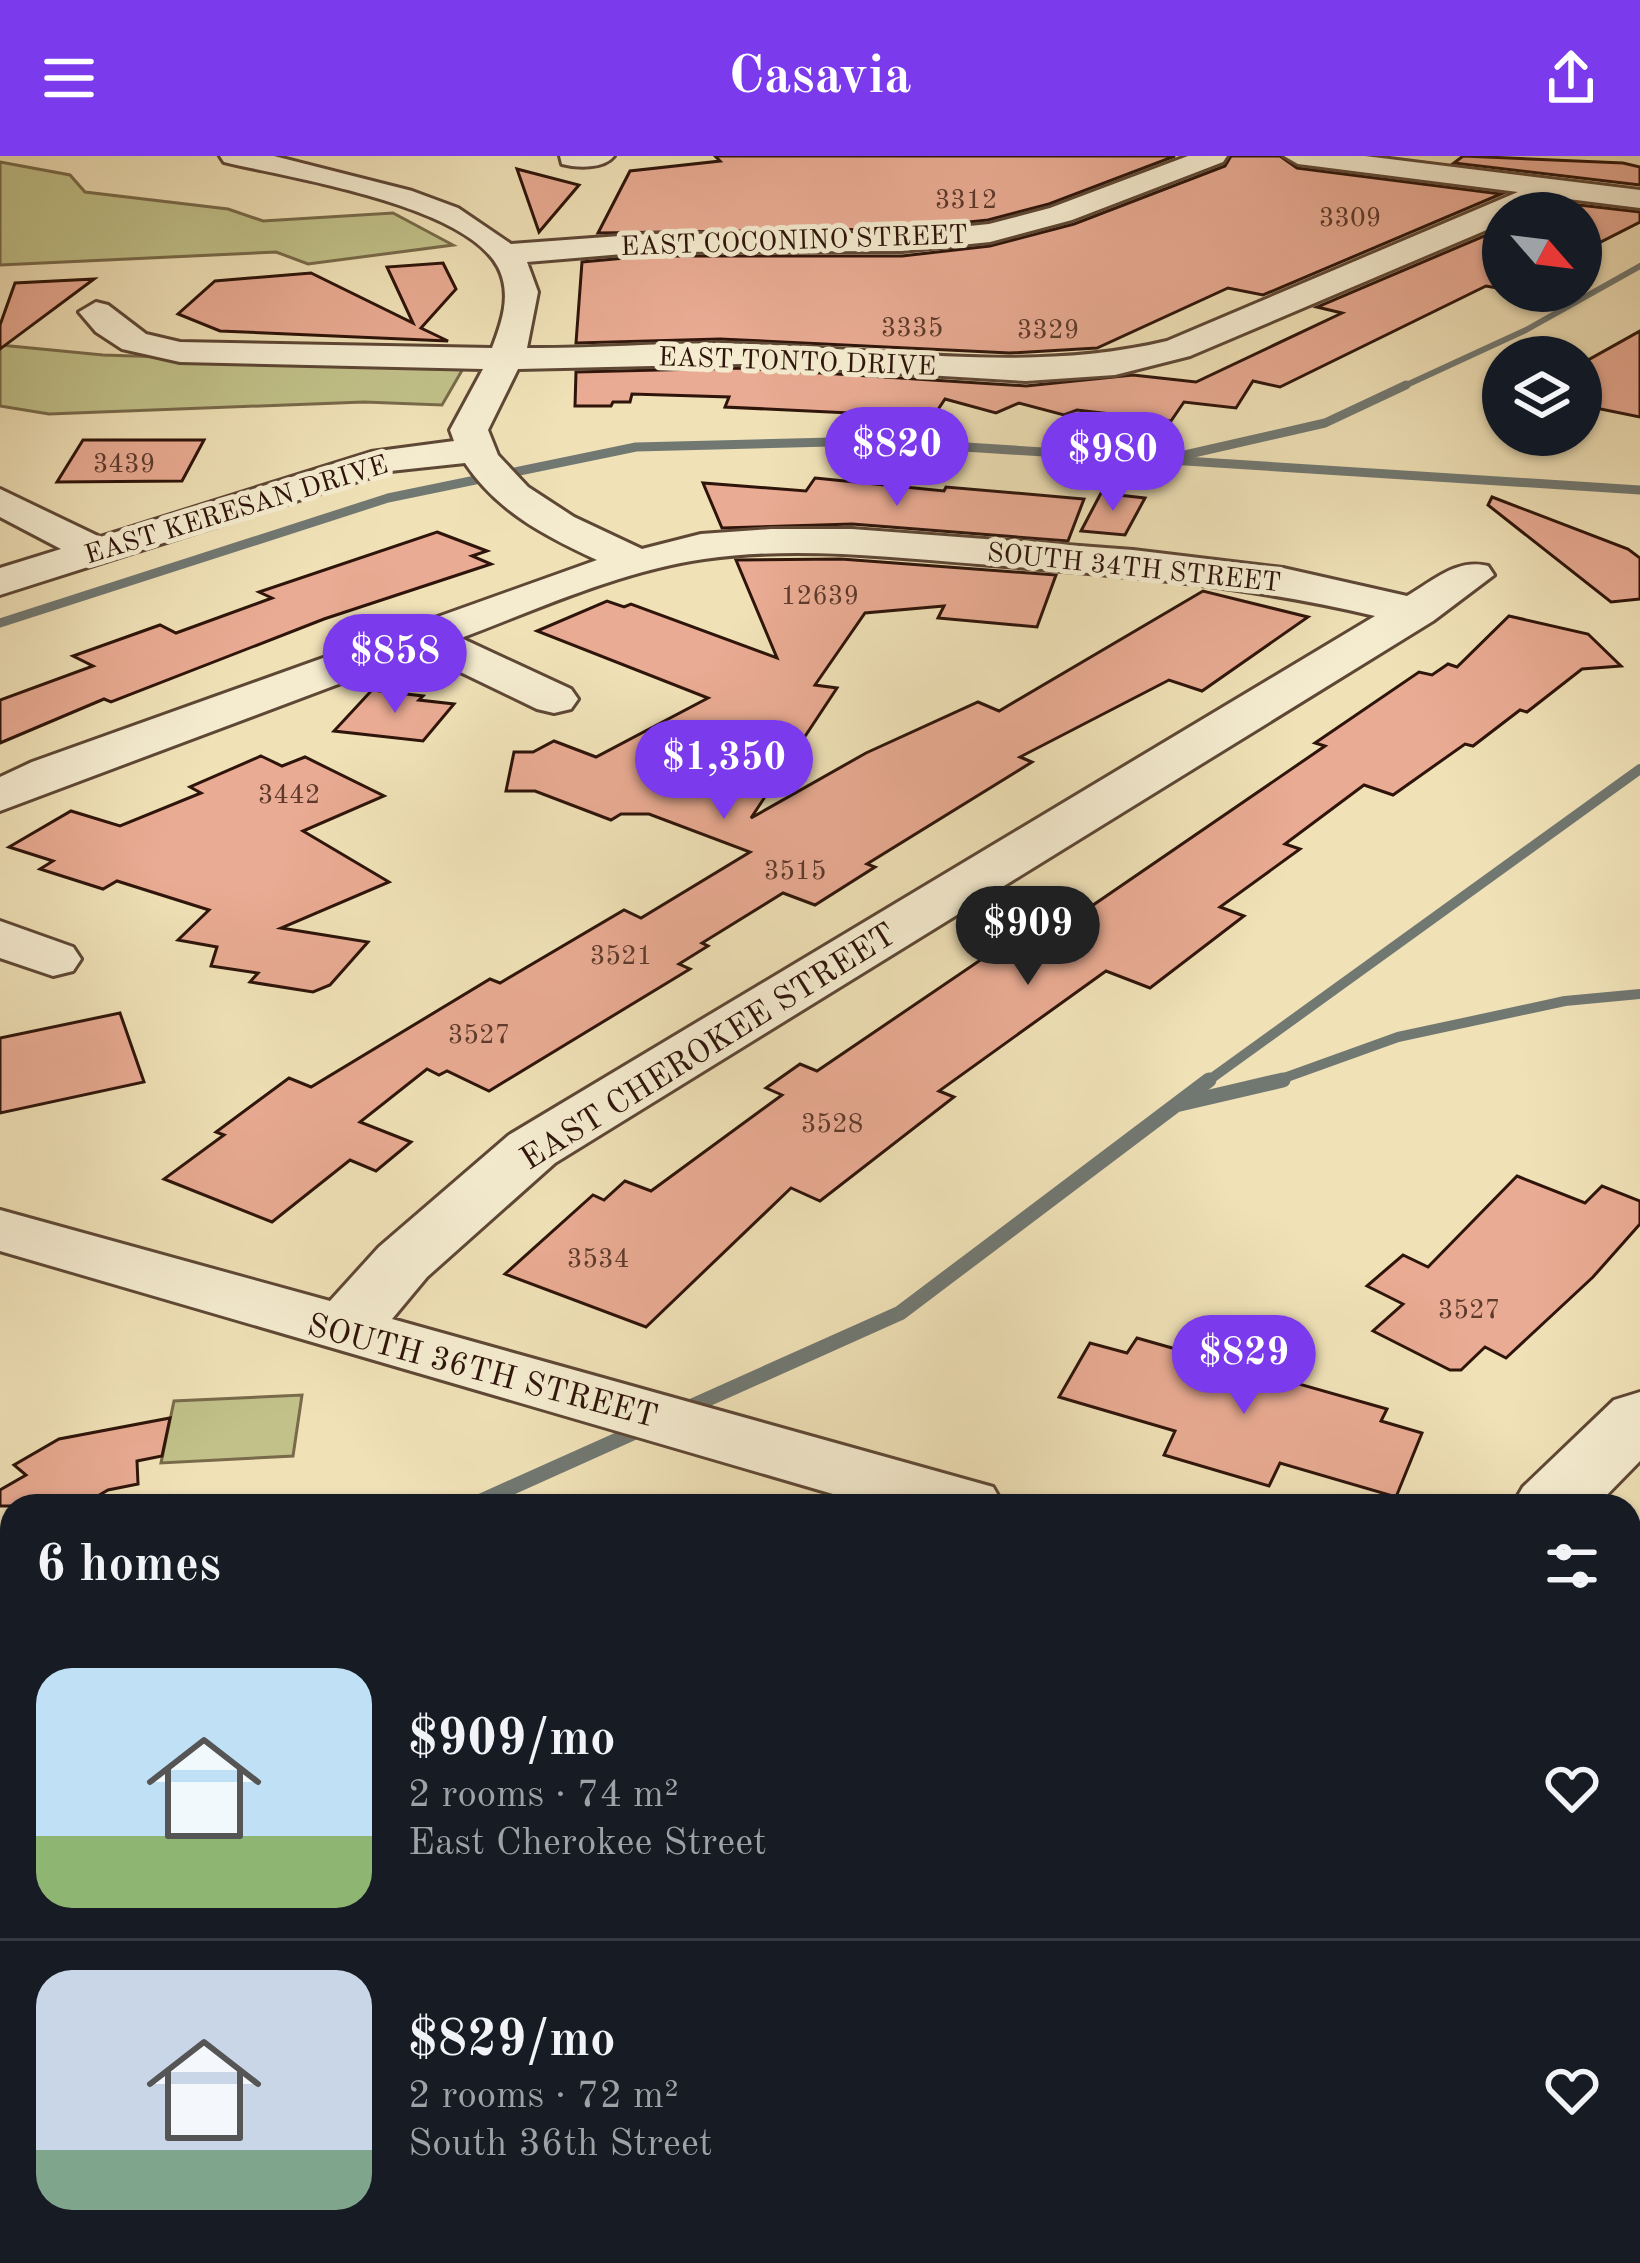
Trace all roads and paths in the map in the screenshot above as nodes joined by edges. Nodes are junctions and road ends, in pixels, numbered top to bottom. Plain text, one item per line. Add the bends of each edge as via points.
1 (234, 156) edge
2 (1214, 156) edge
3 (1298, 156) edge
4 (1547, 187) junction
5 (1640, 199) edge
6 (505, 254) junction
7 (96, 312) dead end
8 (504, 358) junction
9 (486, 468) junction
10 (0, 501) edge
11 (98, 552) junction
12 (634, 561) junction
13 (1473, 575) dead end
14 (0, 582) edge
15 (1417, 611) junction
16 (422, 636) junction
17 (554, 699) dead end
18 (0, 796) edge
19 (0, 938) edge
20 (53, 959) dead end
21 (0, 1230) edge
22 (344, 1331) junction
23 (1640, 1417) edge
24 (927, 1494) edge
25 (1562, 1494) edge

1 - 6 street via 403,197 461,221
2 - 6 street, EAST COCONINO STREET via 990,233
3 - 4 street
4 - 5 street
4 - 8 street, EAST TONTO DRIVE via 1178,349 1115,364 1026,370 742,354
6 - 8 street via 523,289
7 - 8 street, EAST TONTO DRIVE via 123,339 168,351
8 - 9 street via 469,430
9 - 11 street, EAST KERESAN DRIVE via 386,460
9 - 12 street via 539,514
10 - 11 street
11 - 14 street, EAST KERESAN DRIVE
12 - 15 street, SOUTH 34TH STREET via 701,547 852,542 1238,574
12 - 16 street
13 - 15 street, EAST CHEROKEE STREET
15 - 22 street, EAST CHEROKEE STREET via 532,1148 403,1262
16 - 17 street
16 - 18 street
19 - 20 street
21 - 22 street, SOUTH 36TH STREET
22 - 24 street, SOUTH 36TH STREET
23 - 25 street

